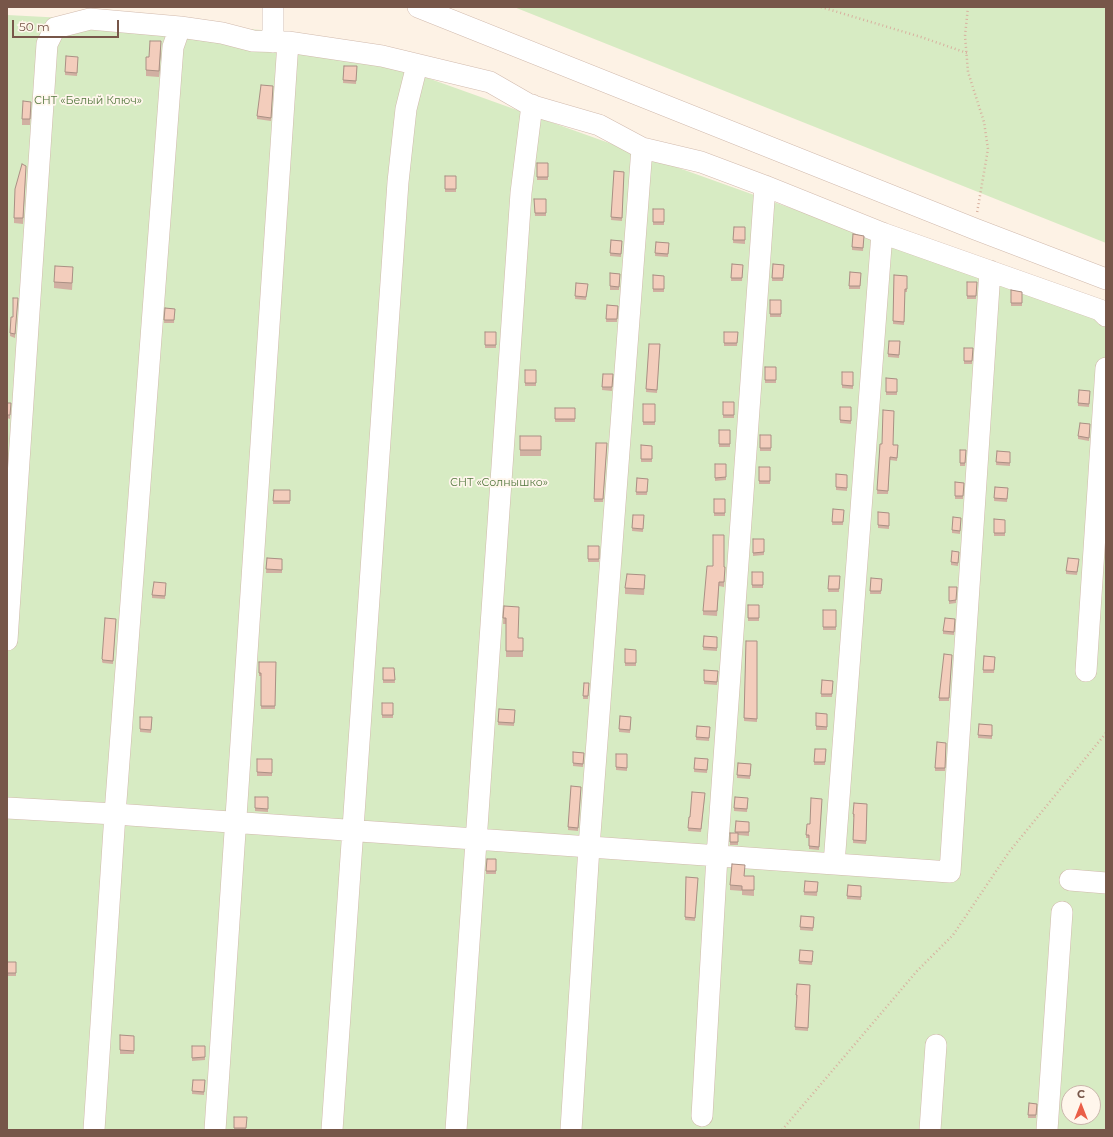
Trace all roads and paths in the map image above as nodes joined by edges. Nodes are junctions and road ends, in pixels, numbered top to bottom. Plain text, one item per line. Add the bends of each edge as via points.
1 (273, 7) edge
2 (418, 7) edge
3 (821, 7) edge
4 (968, 7) edge
5 (180, 26) junction
6 (280, 42) junction
7 (967, 53) junction
8 (417, 65) junction
9 (532, 105) junction
10 (642, 148) junction
11 (765, 186) junction
12 (975, 229) junction
13 (882, 233) junction
14 (990, 271) junction
15 (1106, 279) edge
16 (1106, 316) edge
17 (1106, 368) edge
18 (7, 640) edge
19 (1086, 671) dead end
20 (1106, 733) edge
21 (7, 808) edge
22 (115, 814) junction
23 (236, 822) junction
24 (353, 830) junction
25 (476, 839) junction
26 (589, 847) junction
27 (716, 856) junction
28 (834, 864) junction
29 (1070, 880) dead end
30 (1106, 883) edge
31 (1062, 912) dead end
32 (936, 1046) dead end
33 (702, 1116) dead end
34 (94, 1130) edge
35 (215, 1130) edge
36 (332, 1130) edge
37 (456, 1130) edge
38 (571, 1130) edge
39 (782, 1130) edge
40 (930, 1130) edge
41 (1048, 1130) edge

1 - 6 street
2 - 12 street
3 - 7 path
4 - 7 path via 965,36
5 - 6 street via 253,41
5 - 18 street via 90,19 55,28 47,44
5 - 22 street via 173,47
6 - 8 street via 382,56
6 - 23 street
7 - 12 path via 968,72 984,122 988,149
8 - 9 street via 490,82
8 - 24 street via 406,109 398,182
9 - 10 street via 598,125
9 - 25 street via 520,194
10 - 11 street via 701,162
10 - 26 street
11 - 13 street
11 - 27 street
12 - 15 street
13 - 14 street
13 - 28 street
14 - 16 street via 1100,310
14 - 28 street via 950,872
17 - 19 street
20 - 39 path via 1009,852 953,935 917,971
21 - 22 street
22 - 23 street
22 - 34 street
23 - 24 street
23 - 35 street
24 - 25 street
24 - 36 street
25 - 26 street
25 - 37 street
26 - 27 street
26 - 38 street
27 - 28 street
27 - 33 street
29 - 30 street
31 - 41 street
32 - 40 street

